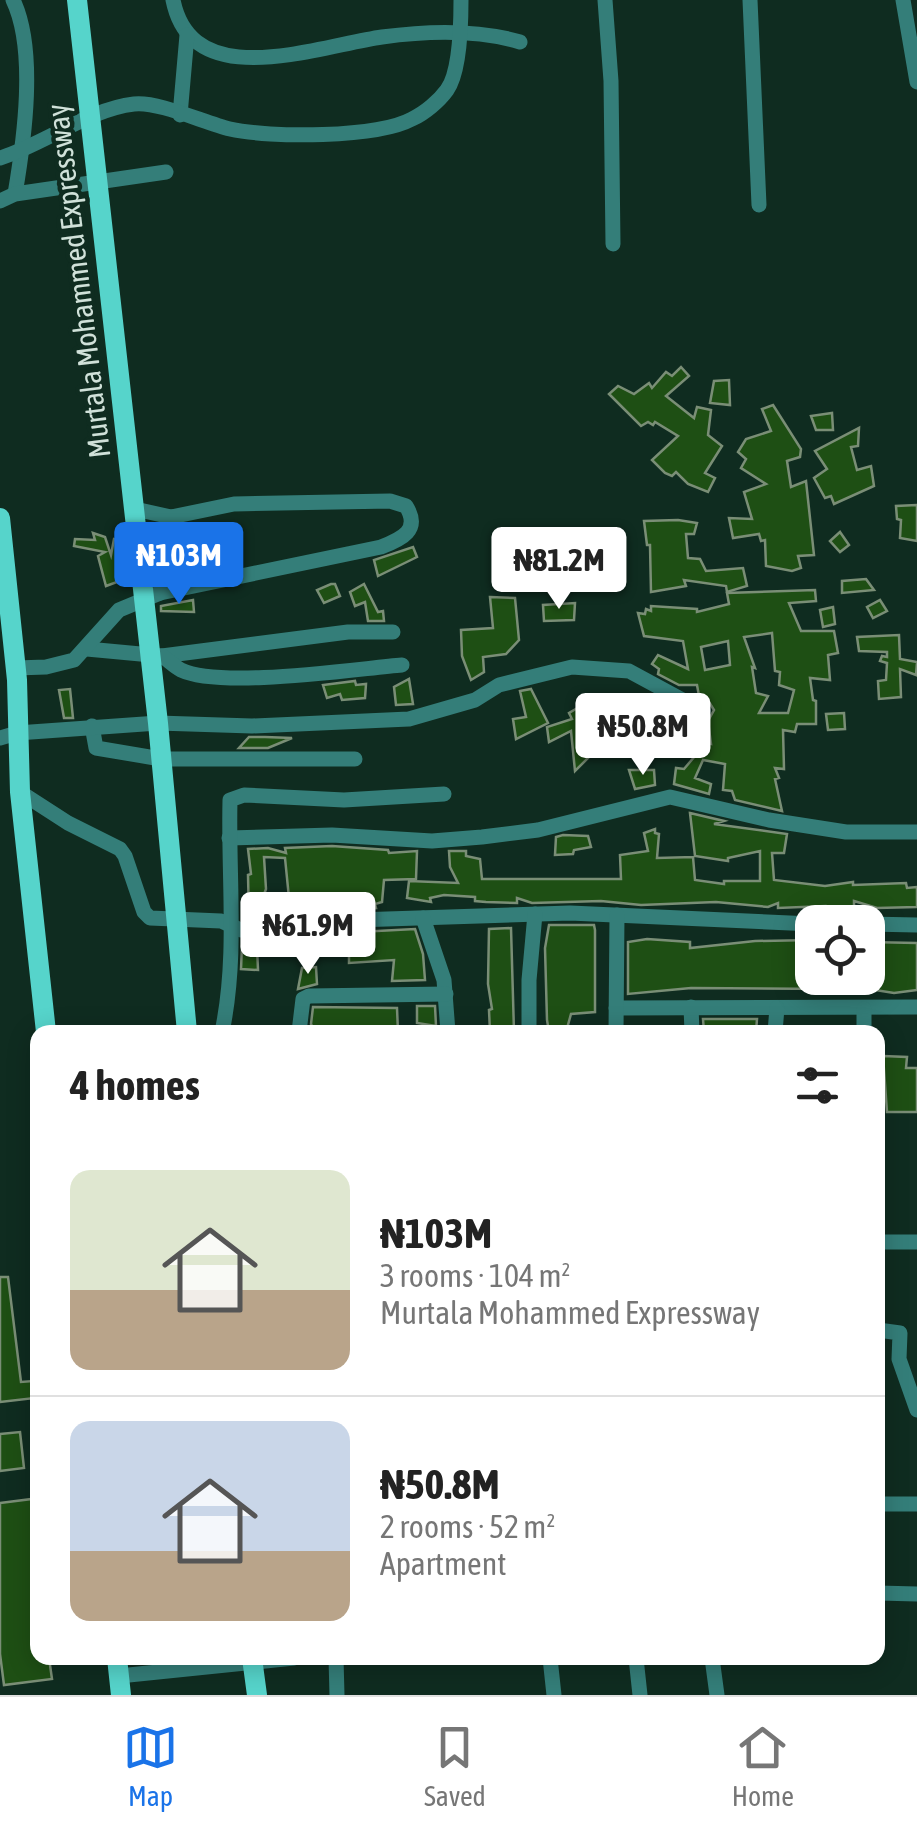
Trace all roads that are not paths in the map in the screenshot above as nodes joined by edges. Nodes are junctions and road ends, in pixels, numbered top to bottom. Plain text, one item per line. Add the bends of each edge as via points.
1 (13, 0) edge
2 (77, 0) edge
3 (173, 0) edge
4 (461, 0) edge
5 (605, 0) edge
6 (750, 0) edge
7 (903, 0) edge
8 (461, 32) junction
9 (187, 35) junction
10 (520, 42) dead end
11 (917, 82) edge
12 (180, 115) junction
13 (88, 119) junction
14 (22, 150) junction
15 (0, 158) edge
16 (166, 172) dead end
17 (96, 182) junction
18 (7, 198) edge
19 (759, 205) dead end
20 (613, 244) dead end
21 (135, 510) junction
22 (171, 517) junction
23 (0, 518) edge
24 (152, 596) junction
25 (394, 632) dead end
26 (87, 649) junction
27 (156, 654) junction
28 (402, 664) dead end
29 (16, 668) junction
30 (703, 711) dead end
31 (158, 723) junction
32 (92, 726) junction
33 (9, 735) edge
34 (162, 759) junction
35 (356, 759) dead end
36 (20, 792) junction
37 (444, 794) dead end
38 (917, 832) edge
39 (229, 838) junction
40 (535, 914) junction
41 (617, 915) junction
42 (423, 918) junction
43 (177, 919) junction
44 (795, 923) edge
45 (885, 924) edge
46 (917, 925) edge
47 (232, 926) junction
48 (446, 994) junction
49 (690, 1007) junction
50 (917, 1007) edge
51 (616, 1008) junction
52 (777, 1008) junction
53 (864, 1010) junction
54 (45, 1025) edge
55 (186, 1025) edge
56 (224, 1025) edge
57 (300, 1025) edge
58 (448, 1025) edge
59 (530, 1025) edge
60 (616, 1025) edge
61 (691, 1025) edge
62 (776, 1025) edge
63 (864, 1025) edge
64 (885, 1242) edge
65 (917, 1242) edge
66 (908, 1333) edge
67 (917, 1410) edge
68 (885, 1504) edge
69 (917, 1504) edge
70 (885, 1593) edge
71 (917, 1594) edge
72 (205, 1665) edge
73 (253, 1665) edge
74 (336, 1665) edge
75 (551, 1665) edge
76 (637, 1665) edge
77 (713, 1665) edge
78 (119, 1676) edge
79 (257, 1695) edge
80 (337, 1695) edge
81 (554, 1695) edge
82 (640, 1695) edge
83 (718, 1695) edge

1 - 14 street via 25,64
2 - 13 main road, Murtala Mohammed Expressway
3 - 9 street
4 - 8 street
5 - 20 street
6 - 19 street
7 - 11 street
8 - 9 street via 384,37 283,57 208,52
8 - 10 street
8 - 12 street via 450,86 411,120 372,130 293,135 234,130
9 - 12 street
12 - 13 street via 134,104
13 - 14 street
13 - 17 main road, Murtala Mohammed Expressway
14 - 15 street
14 - 18 street
16 - 17 street
17 - 18 street
17 - 21 main road, Murtala Mohammed Expressway
21 - 22 street
21 - 24 main road, Murtala Mohammed Expressway
22 - 24 street
22 - 24 street via 234,504 390,500 406,506 413,521 400,540 381,547
23 - 29 main road
24 - 26 street via 119,610
24 - 27 main road, Murtala Mohammed Expressway
25 - 27 street
26 - 27 street
26 - 29 street via 60,664
27 - 28 street via 182,671 216,676
27 - 31 main road, Murtala Mohammed Expressway
29 - 33 main road
30 - 31 street via 629,671 572,667 410,719
31 - 32 street
31 - 34 main road, Murtala Mohammed Expressway
32 - 33 street
32 - 34 street via 96,748
33 - 36 main road
34 - 35 street
34 - 43 main road, Murtala Mohammed Expressway
36 - 43 street via 120,849 146,915
36 - 54 main road
37 - 39 street via 344,800 244,795 230,800
38 - 39 street via 846,832 670,796 538,830 482,837
39 - 47 street
40 - 41 street
40 - 42 street
40 - 59 street
41 - 44 street
41 - 51 street
42 - 47 street via 259,931
42 - 48 street
43 - 47 street
43 - 55 main road, Murtala Mohammed Expressway
45 - 46 street
47 - 56 street
48 - 57 street via 310,996
48 - 58 street
49 - 51 street
49 - 52 street
49 - 61 street
50 - 53 street
51 - 60 street
52 - 53 street
52 - 62 street
53 - 63 street
64 - 65 street
66 - 67 street via 899,1359
68 - 69 street
70 - 71 street
72 - 78 street
73 - 79 main road
74 - 80 street
75 - 81 street
76 - 82 street
77 - 83 street

